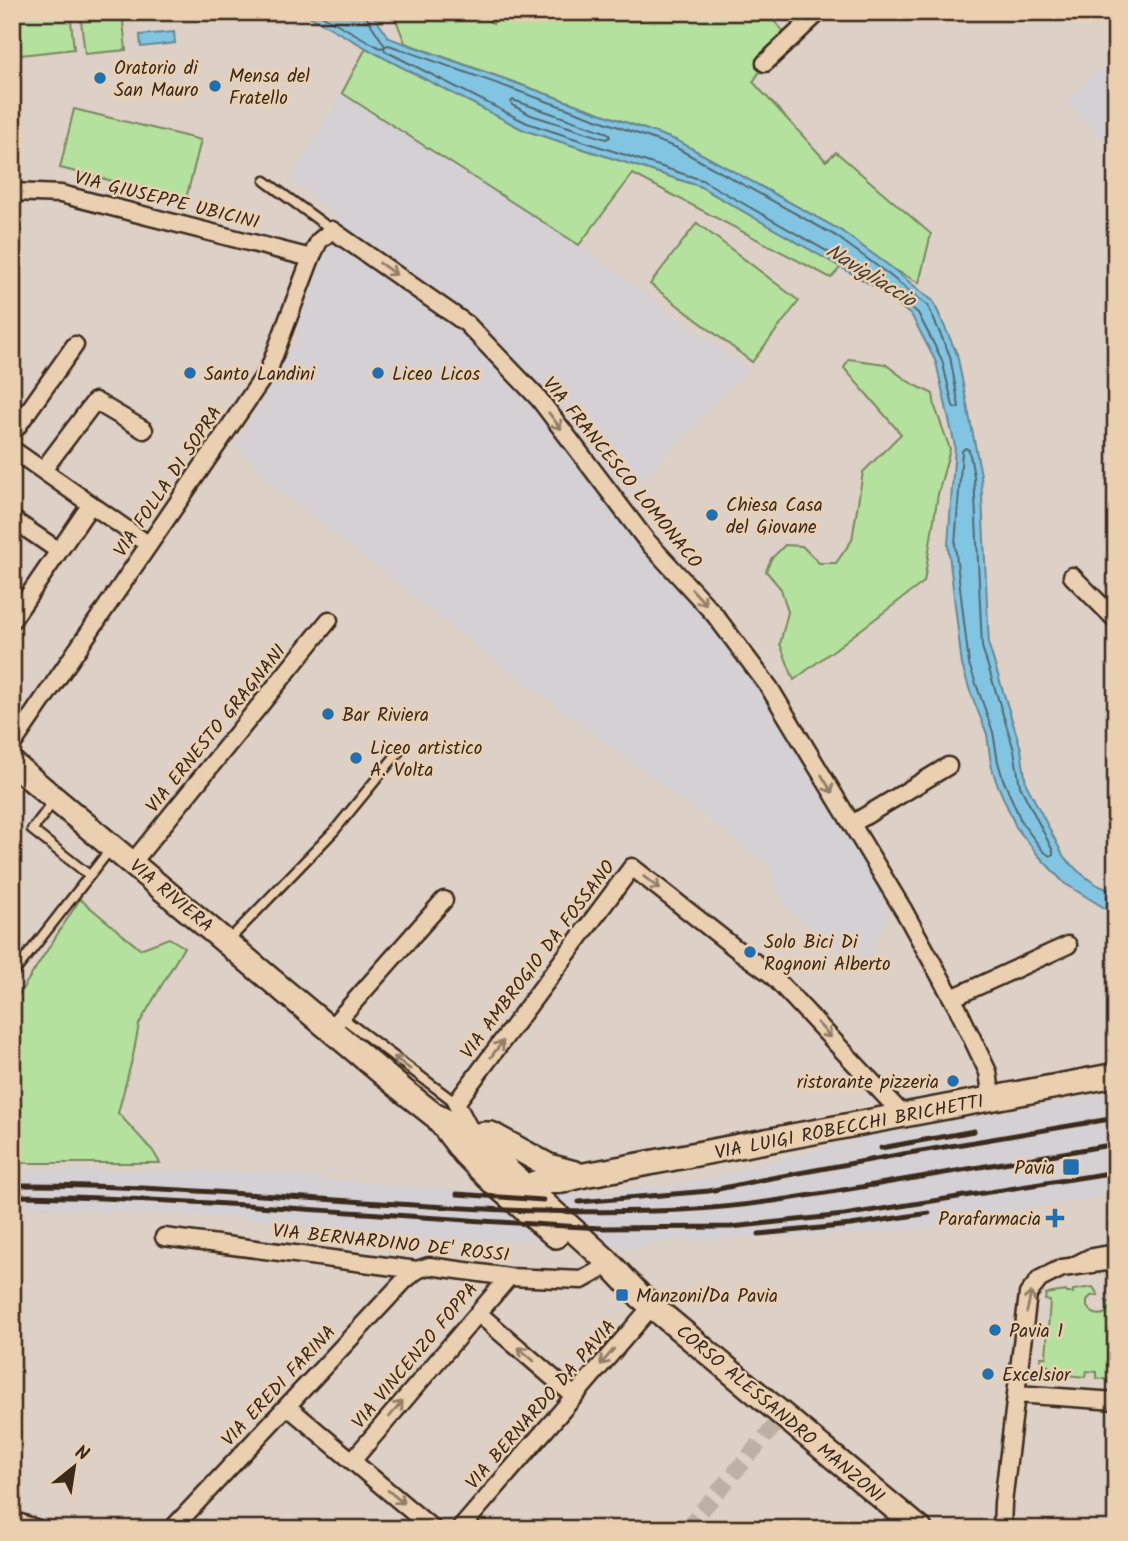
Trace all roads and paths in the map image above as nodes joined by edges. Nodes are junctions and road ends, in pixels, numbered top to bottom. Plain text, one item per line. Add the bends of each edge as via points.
1 (819, 12) edge
2 (765, 64) dead end
3 (265, 181) dead end
4 (12, 192) edge
5 (332, 230) junction
6 (310, 258) junction
7 (75, 345) dead end
8 (144, 430) dead end
9 (12, 434) edge
10 (12, 449) edge
11 (43, 470) junction
12 (91, 504) junction
13 (12, 519) edge
14 (149, 545) junction
15 (59, 551) junction
16 (1072, 576) dead end
17 (12, 620) edge
18 (1116, 620) edge
19 (330, 621) dead end
20 (12, 745) edge
21 (401, 749) dead end
22 (12, 763) edge
23 (948, 766) dead end
24 (55, 799) junction
25 (852, 824) junction
26 (113, 846) junction
27 (133, 862) junction
28 (89, 876) junction
29 (444, 900) dead end
30 (227, 942) junction
31 (1068, 945) dead end
32 (12, 975) edge
33 (952, 998) junction
34 (335, 1023) junction
35 (1116, 1075) edge
36 (992, 1100) junction
37 (456, 1104) junction
38 (903, 1115) junction
39 (469, 1149) junction
40 (502, 1177) junction
41 (540, 1180) junction
42 (164, 1237) dead end
43 (1116, 1249) edge
44 (602, 1265) junction
45 (1116, 1266) edge
46 (1062, 1268) junction
47 (417, 1270) junction
48 (509, 1277) junction
49 (647, 1301) junction
50 (478, 1313) junction
51 (1016, 1394) junction
52 (574, 1396) junction
53 (1116, 1401) edge
54 (287, 1406) junction
55 (352, 1461) junction
56 (12, 1520) edge
57 (38, 1529) edge
58 (172, 1529) edge
59 (433, 1529) edge
60 (460, 1529) edge
61 (920, 1529) edge
62 (1002, 1529) edge

1 - 2 street
3 - 5 lane
4 - 6 street, VIA GIUSEPPE UBICINI via 61,194
5 - 6 street, VIA FOLLA DI SOPRA
5 -> 25 street, VIA FRANCESCO LOMONACO via 467,324 539,399 646,540 714,614 769,687
6 - 14 street, VIA FOLLA DI SOPRA via 269,369
7 - 9 street
8 - 11 street via 95,401
10 - 11 street
11 - 12 street
12 - 14 street
12 - 15 street
13 - 15 street
14 - 20 street, VIA FOLLA DI SOPRA
15 - 17 street
16 - 18 street
19 - 27 street, VIA ERNESTO GRAGNANI
21 - 30 lane via 334,831
22 - 24 street, VIA RIVIERA
23 - 25 street
24 - 26 street, VIA RIVIERA
24 - 28 lane via 33,830
25 - 33 street, VIA FRANCESCO LOMONACO
26 - 27 street, VIA RIVIERA
26 - 28 lane
27 - 30 street, VIA RIVIERA
28 - 32 lane
29 - 34 street
30 - 34 street, VIA RIVIERA
31 - 33 street
33 - 36 street, VIA FRANCESCO LOMONACO via 988,1072
37 -> 34 lane
34 - 39 street, VIA RIVIERA
35 - 36 street, VIA LUIGI ROBECCHI BRICHETTI
36 - 38 street, VIA LUIGI ROBECCHI BRICHETTI
37 -> 38 street, VIA AMBROGIO DA FOSSANO via 632,867 771,974
37 - 39 street, VIA RIVIERA
38 - 41 street, VIA LUIGI ROBECCHI BRICHETTI via 711,1153
39 - 40 street, VIA RIVIERA via 492,1148
39 - 41 street, VIA RIVIERA via 491,1134
40 - 41 street, VIA RIVIERA
40 - 44 street, CORSO ALESSANDRO MANZONI
41 - 44 street, CORSO ALESSANDRO MANZONI
42 - 47 street, VIA BERNARDINO DE' ROSSI
43 - 46 lane via 1088,1254
44 - 48 street, VIA BERNARDINO DE' ROSSI via 582,1280
44 - 49 street, CORSO ALESSANDRO MANZONI
45 - 46 street via 1107,1262
51 -> 46 street via 1028,1294 1040,1279
47 - 48 street, VIA BERNARDINO DE' ROSSI via 429,1266
47 - 54 street, VIA EREDI FARINA
48 - 50 street, VIA VINCENZO FOPPA
49 -> 52 street, VIA BERNARDO DA PAVIA
49 - 61 street, CORSO ALESSANDRO MANZONI
52 -> 50 street
55 -> 50 street, VIA VINCENZO FOPPA
51 - 53 street
51 - 62 street
52 - 60 street, VIA BERNARDO DA PAVIA
54 - 55 street
54 - 58 street, VIA EREDI FARINA
55 -> 59 street
56 - 57 street

